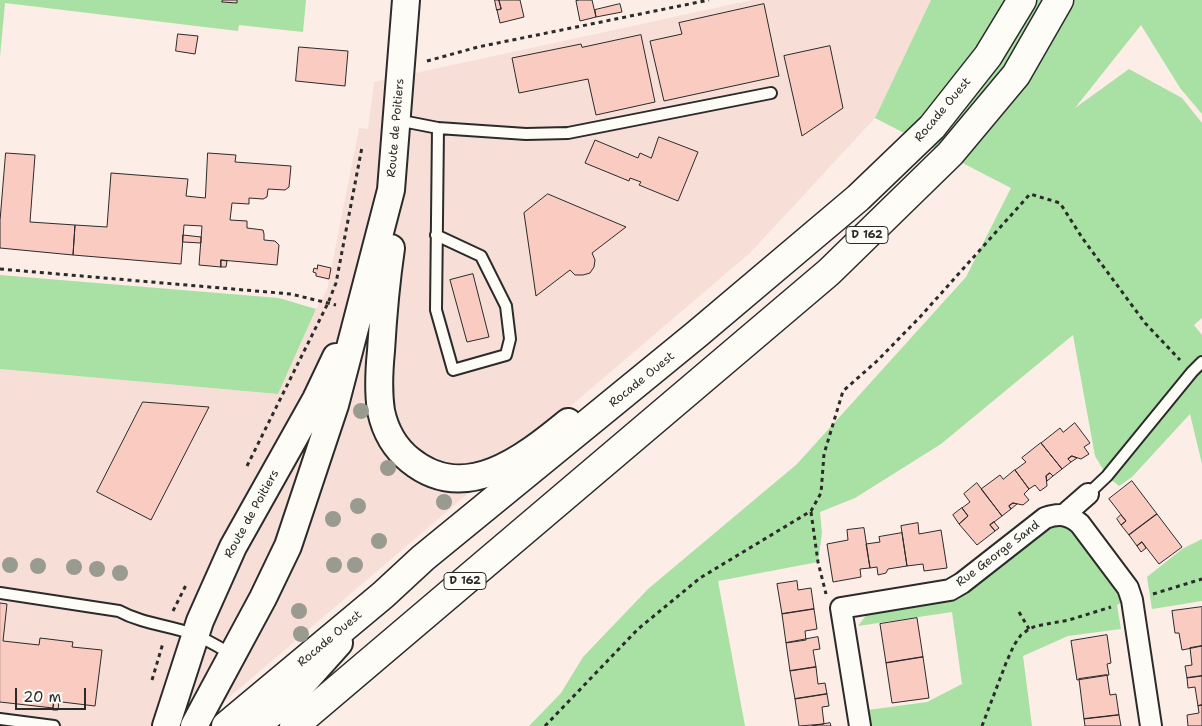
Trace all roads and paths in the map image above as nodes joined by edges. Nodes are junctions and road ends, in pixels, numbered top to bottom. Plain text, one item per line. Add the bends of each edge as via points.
1 (406, 0) edge
2 (710, 0) edge
3 (1022, 0) edge
4 (1059, 0) edge
5 (402, 59) junction
6 (771, 93) dead end
7 (397, 120) junction
8 (438, 128) junction
9 (362, 148) dead end
10 (391, 190) junction
11 (436, 236) junction
12 (0, 269) edge
13 (328, 303) junction
14 (358, 312) junction
15 (697, 334) junction
16 (1202, 362) edge
17 (1192, 372) junction
18 (244, 473) dead end
19 (1088, 494) joint
20 (810, 511) junction
21 (1064, 515) junction
22 (1202, 579) edge
23 (186, 585) dead end
24 (0, 593) edge
25 (383, 595) junction
26 (1132, 600) junction
27 (841, 608) junction
28 (1019, 612) dead end
29 (168, 626) junction
30 (1029, 629) junction
31 (196, 635) junction
32 (232, 654) junction
33 (151, 683) dead end
34 (0, 719) edge
35 (54, 726) edge
36 (166, 726) edge
37 (194, 726) edge
38 (226, 726) edge
39 (257, 726) edge
40 (294, 726) edge
41 (545, 726) edge
42 (860, 726) edge
43 (982, 726) edge
44 (1151, 726) edge

1 - 5 street, Route de Poitiers
2 - 5 path via 478,47 427,61
3 - 15 main road, Rocade Ouest / D 162 via 988,56 932,127 858,198
4 - 40 main road, D 162 via 1016,75 950,154 829,272
5 - 7 street, Route de Poitiers
6 - 8 lane via 568,133 526,134
7 - 8 lane
7 - 10 street, Route de Poitiers
8 - 11 lane
9 - 13 path via 336,283
10 - 14 street, Route de Poitiers
10 - 15 street via 393,232 378,388 390,436 403,454 418,466 440,476 461,479 483,476 506,467 544,442 649,356
11 - 11 lane via 436,310 453,370 506,355 510,339 506,306 481,256
12 - 13 path via 291,294
13 - 14 path
13 - 18 path
14 - 31 street, Route de Poitiers via 316,399 233,546
14 - 32 street, Route de Poitiers via 336,405 288,546
15 - 25 main road, Rocade Ouest / D 162 via 423,558
16 - 17 lane
17 - 19 lane via 1107,476
17 - 20 path via 1145,323 1060,203 1030,194 920,317 843,392 824,454 821,493
19 - 21 street, Rue George Sand
20 - 27 path via 826,594
20 - 41 path via 700,578 638,629
21 - 26 street via 1080,524 1128,588
21 - 27 street, Rue George Sand via 1045,518 950,590
22 - 26 path
23 - 29 path
24 - 29 lane via 119,611 135,620
25 - 38 main road, Rocade Ouest / D 162
25 - 39 street via 288,700
26 - 30 path
26 - 44 street
27 - 42 street
28 - 30 path
29 - 31 lane
29 - 33 path
30 - 43 path via 1014,646
31 - 32 lane
31 - 36 street, Route de Poitiers
32 - 37 street, Route de Poitiers
34 - 35 lane

